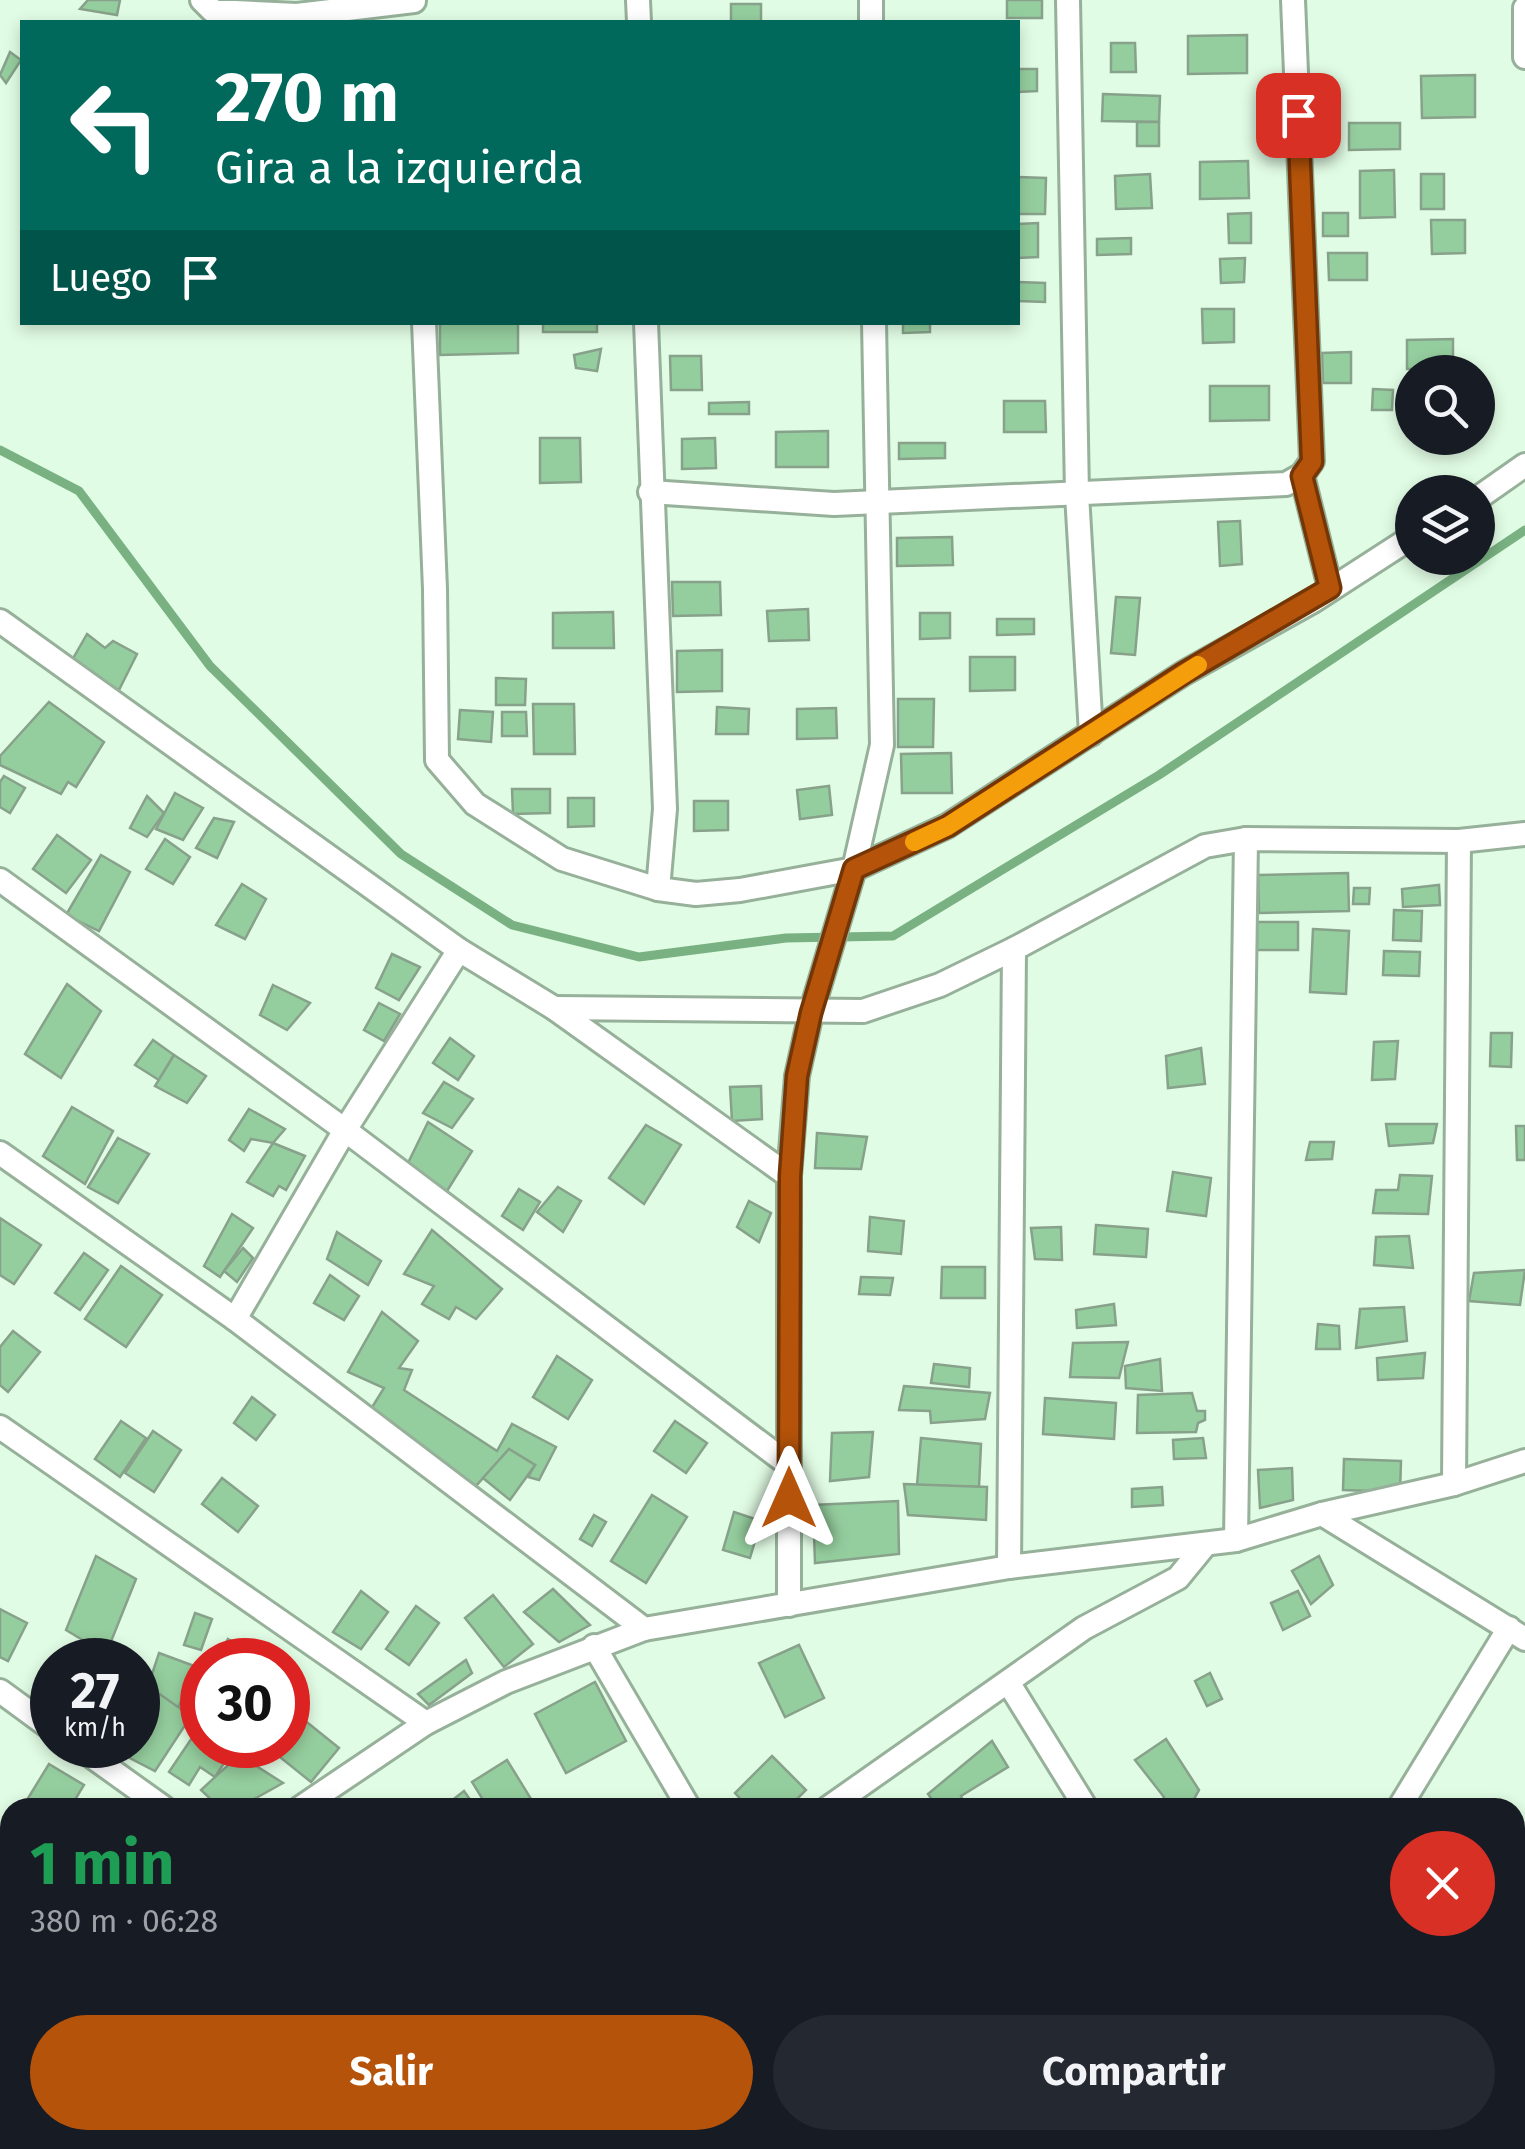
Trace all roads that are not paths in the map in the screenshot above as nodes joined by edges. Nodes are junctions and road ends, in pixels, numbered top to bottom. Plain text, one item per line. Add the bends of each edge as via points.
1 (202, 0) edge
2 (414, 0) edge
3 (1068, 0) edge
4 (1293, 0) edge
5 (1525, 8) edge
6 (1525, 57) edge
7 (424, 325) edge
8 (646, 325) edge
9 (874, 325) edge
10 (1525, 465) edge
11 (1302, 476) junction
12 (1495, 486) edge
13 (650, 492) junction
14 (1077, 494) junction
15 (875, 501) junction
16 (1395, 548) edge
17 (1330, 588) junction
18 (0, 621) edge
19 (1092, 734) junction
20 (1525, 834) edge
21 (1246, 839) junction
22 (1458, 841) junction
23 (854, 869) junction
24 (0, 880) edge
25 (658, 889) junction
26 (1014, 949) junction
27 (459, 950) junction
28 (554, 1008) junction
29 (811, 1013) junction
30 (346, 1130) junction
31 (0, 1152) edge
32 (790, 1176) junction
33 (235, 1320) junction
34 (0, 1426) edge
35 (1525, 1461) edge
36 (788, 1464) junction
37 (1454, 1484) junction
38 (1322, 1514) junction
39 (1236, 1540) junction
40 (1205, 1545) junction
41 (1009, 1567) junction
42 (789, 1605) junction
43 (644, 1629) junction
44 (1517, 1634) edge
45 (594, 1646) junction
46 (1008, 1682) junction
47 (0, 1691) edge
48 (30, 1712) edge
49 (426, 1724) junction
50 (108, 1768) edge
51 (150, 1798) edge
52 (315, 1798) edge
53 (683, 1798) edge
54 (842, 1798) edge
55 (1080, 1798) edge
56 (1407, 1798) edge

1 - 2 street via 213,11 298,15
3 - 14 street
4 - 11 street via 1312,462
5 - 6 street
7 - 25 street via 437,760 475,804 562,860
8 - 13 street
9 - 15 street
10 - 12 street
11 - 14 street via 1286,484
11 - 17 street
13 - 15 street
13 - 25 street via 666,808
14 - 15 street
14 - 19 street
15 - 23 street via 882,746
16 - 17 street
17 - 19 street
18 - 27 street
19 - 23 street via 948,826
20 - 22 street
21 - 22 street
21 - 26 street via 1205,846
21 - 39 street
22 - 37 street
23 - 25 street via 740,890
23 - 29 street
24 - 30 street
26 - 29 street via 940,986 863,1011
26 - 41 street
27 - 28 street
27 - 30 street
28 - 29 street
28 - 32 street
29 - 32 street via 797,1076
30 - 33 street
30 - 36 street
31 - 33 street
32 - 36 street
33 - 43 street
34 - 49 street
35 - 37 street
36 - 42 street
37 - 38 street
38 - 39 street
38 - 44 street
39 - 40 street
40 - 41 street
40 - 46 street via 1178,1578 1084,1628
41 - 42 street
42 - 43 street
43 - 45 street
44 - 56 street
45 - 49 street
45 - 53 street
46 - 54 street
46 - 55 street
47 - 48 street
49 - 52 street
50 - 51 street

